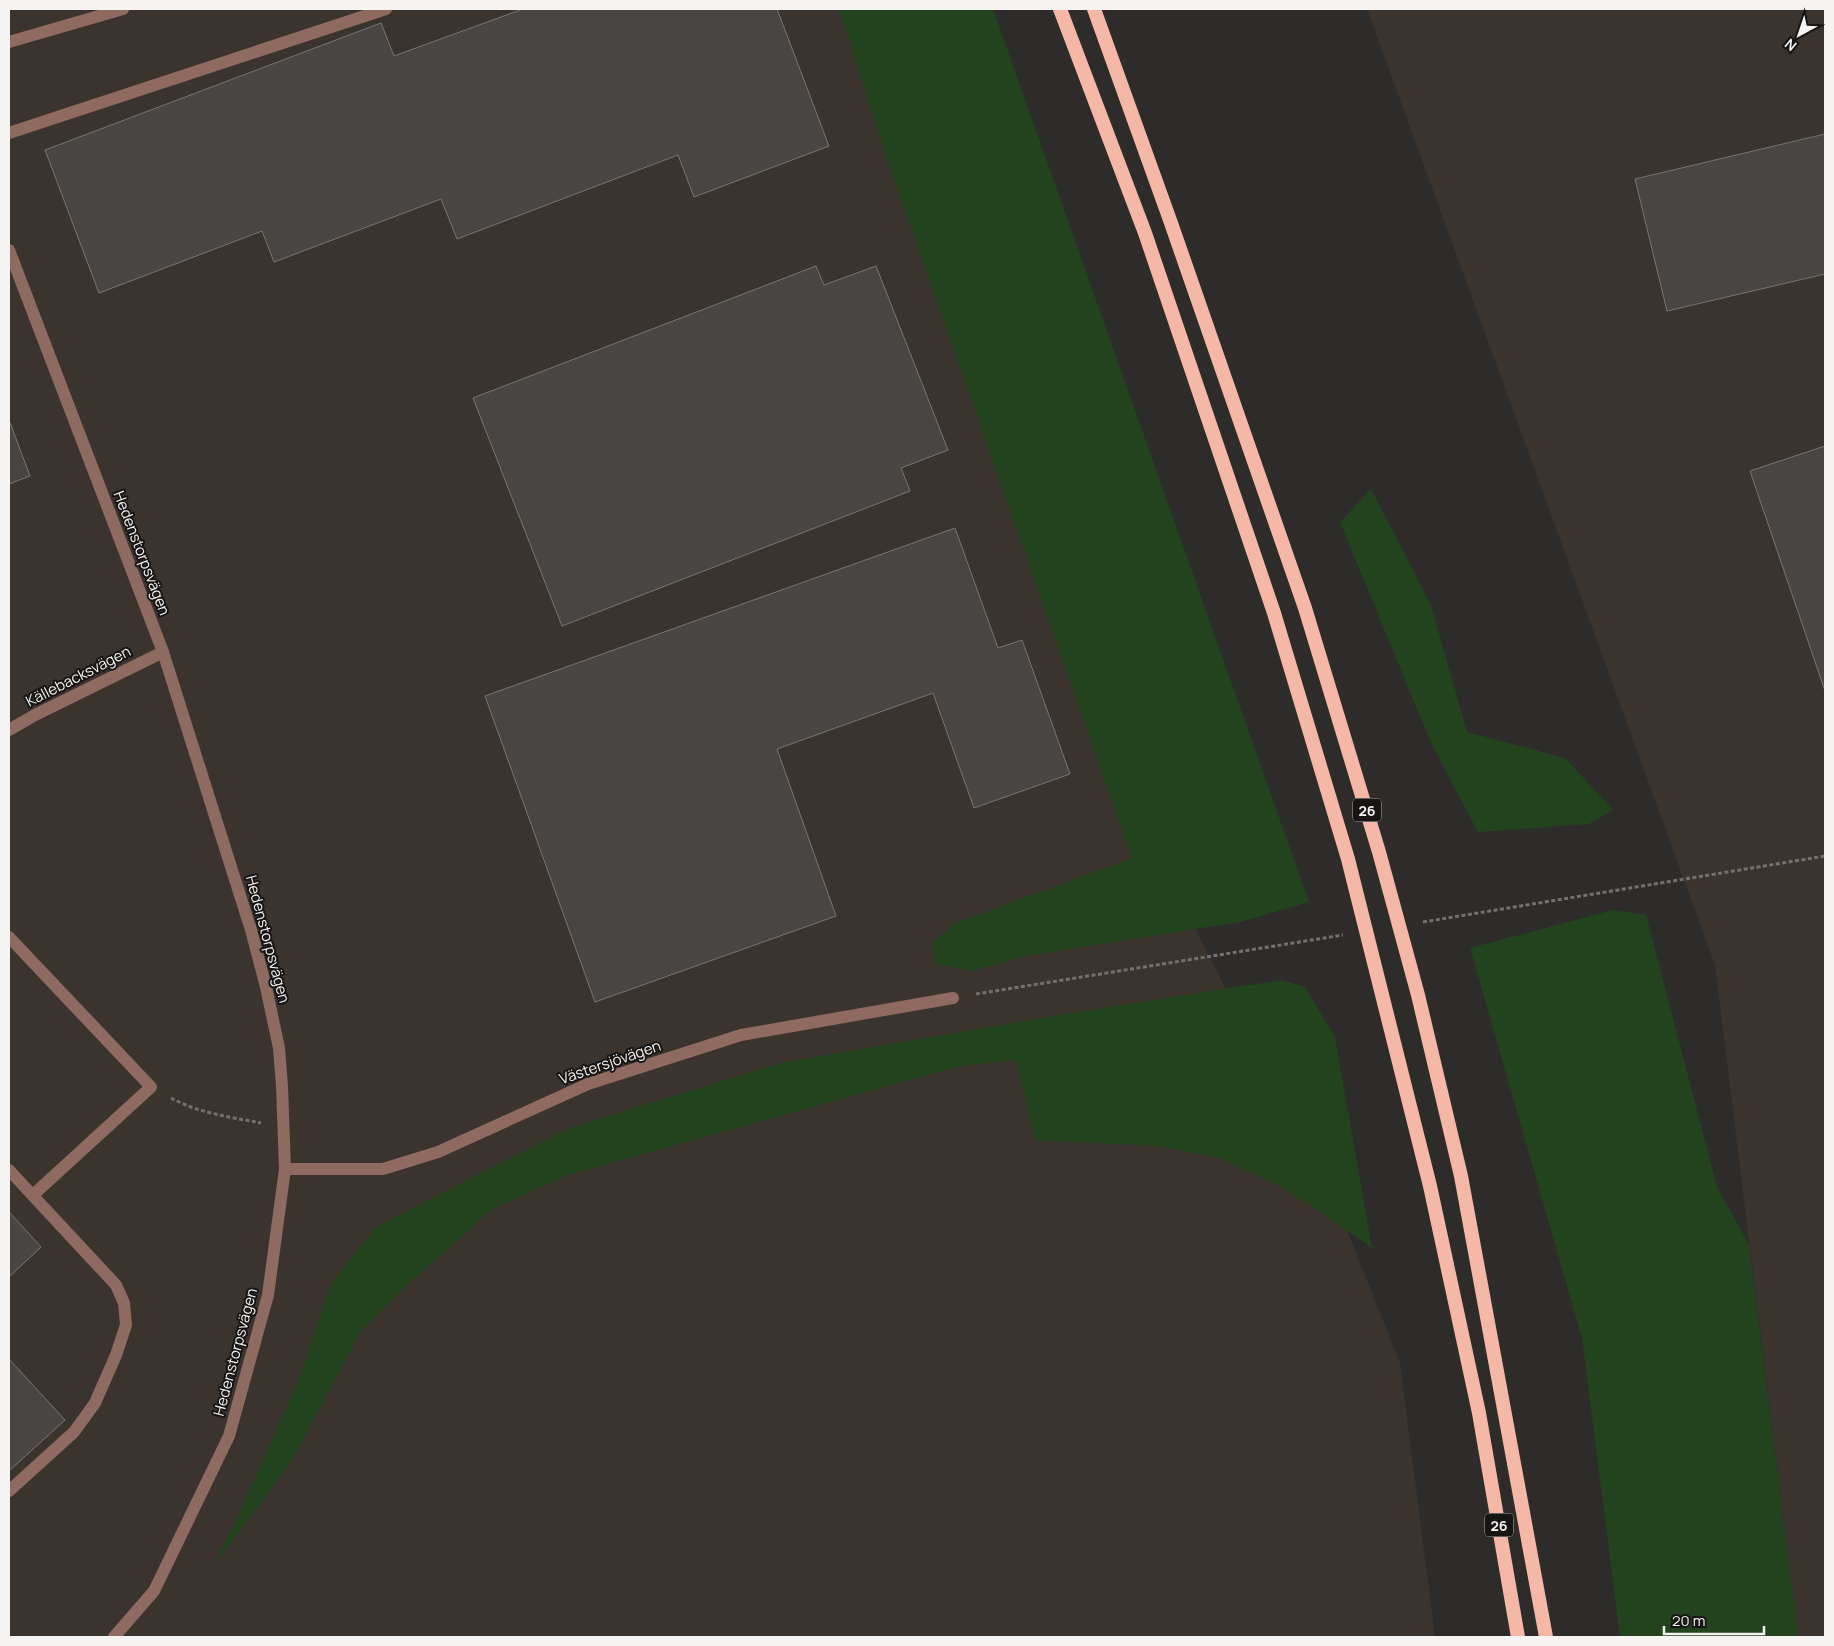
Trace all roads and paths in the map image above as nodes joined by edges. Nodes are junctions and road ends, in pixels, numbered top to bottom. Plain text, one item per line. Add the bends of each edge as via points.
1 (123, 9) edge
2 (386, 9) edge
3 (1060, 9) edge
4 (1094, 9) edge
5 (9, 42) edge
6 (9, 133) edge
7 (9, 250) edge
8 (163, 652) junction
9 (9, 730) edge
10 (1825, 856) edge
11 (1420, 922) dead end
12 (1344, 935) dead end
13 (9, 937) edge
14 (953, 998) joint
15 (182, 1104) dead end
16 (284, 1127) junction
17 (285, 1169) junction
18 (9, 1170) edge
19 (33, 1196) junction
20 (9, 1491) edge
21 (114, 1637) edge
22 (1518, 1637) edge
23 (1546, 1637) edge

1 - 5 street
2 - 6 street
3 - 22 highway, 26 via 1145,233 1268,594 1348,859 1432,1195 1479,1413
4 - 23 highway, 26 via 1305,608 1379,852 1418,994 1461,1176
7 - 8 street, Hedenstorpsvägen
8 - 9 street, Källebacksvägen
8 - 16 street, Hedenstorpsvägen via 266,987 278,1048
10 - 11 path
12 - 14 path
13 - 19 street via 151,1087
14 - 17 street, Västersjövägen via 742,1035 588,1084 438,1152 383,1169
15 - 16 path
16 - 17 street, Hedenstorpsvägen
17 - 21 street, Hedenstorpsvägen via 268,1295 229,1436 154,1591
18 - 19 street
19 - 20 street via 116,1285 124,1303 126,1324 95,1403 74,1432

